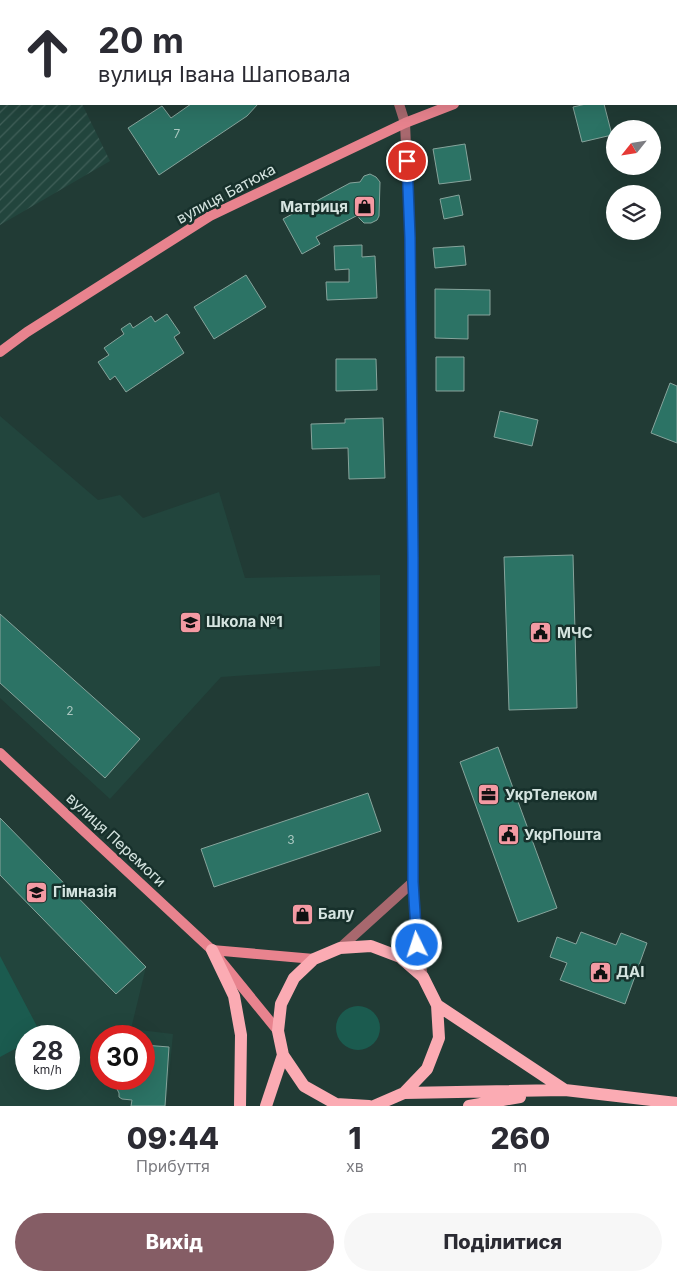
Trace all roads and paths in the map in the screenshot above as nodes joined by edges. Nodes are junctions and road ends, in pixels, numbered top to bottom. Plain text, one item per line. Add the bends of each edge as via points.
1 (399, 105) edge
2 (451, 105) edge
3 (406, 123) junction
4 (0, 352) edge
5 (0, 753) edge
6 (413, 882) junction
7 (340, 948) junction
8 (212, 950) junction
9 (314, 959) junction
10 (423, 977) junction
11 (437, 1005) junction
12 (278, 1031) junction
13 (283, 1055) junction
14 (565, 1090) junction
15 (404, 1094) junction
16 (677, 1103) edge
17 (240, 1106) edge
18 (266, 1106) edge
19 (369, 1106) edge
20 (374, 1106) edge
21 (469, 1106) edge

1 - 3 street
2 - 3 street, вулиця Батюка
3 - 4 street, вулиця Батюка via 210,216
3 - 6 street via 411,308
5 - 8 street, вулиця Перемоги
6 - 7 street
6 - 10 street via 417,945
7 - 9 main road
7 - 10 main road via 371,946 400,957
8 - 9 street
8 - 12 street, вулиця Перемоги
8 - 17 main road via 234,996 241,1036
9 - 12 main road via 294,978 281,1004
10 - 11 main road
11 - 14 main road
11 - 15 main road via 439,1038 427,1069
12 - 13 main road
13 - 18 main road
13 - 19 main road via 304,1086 336,1104
14 - 15 main road
14 - 16 main road
14 - 21 main road
15 - 20 main road

